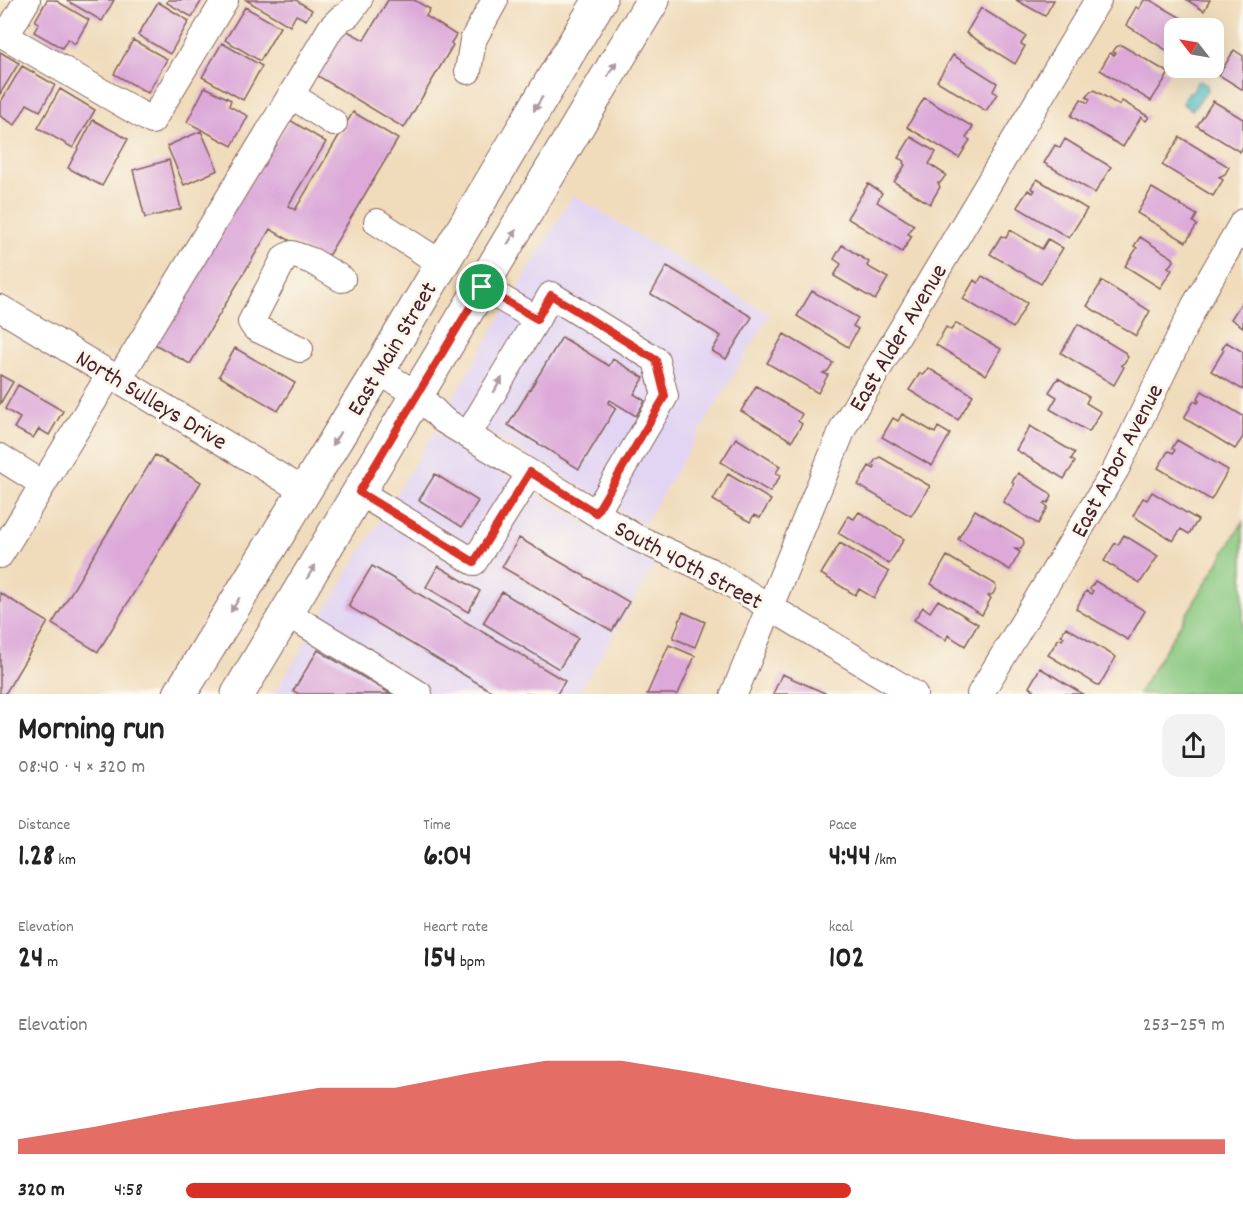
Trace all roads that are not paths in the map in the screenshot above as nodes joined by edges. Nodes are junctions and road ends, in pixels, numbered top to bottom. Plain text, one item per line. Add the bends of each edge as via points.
1 (27, 0) edge
2 (225, 0) edge
3 (359, 0) edge
4 (495, 0) edge
5 (600, 0) edge
6 (653, 0) edge
7 (1098, 0) edge
8 (3, 34) edge
9 (468, 71) dead end
10 (291, 95) junction
11 (334, 123) dead end
12 (377, 222) dead end
13 (1240, 234) edge
14 (442, 264) junction
15 (342, 279) dead end
16 (482, 287) junction
17 (0, 308) edge
18 (537, 319) junction
19 (300, 349) dead end
20 (378, 371) junction
21 (114, 376) junction
22 (418, 395) junction
23 (468, 435) junction
24 (0, 457) edge
25 (530, 472) junction
26 (43, 484) junction
27 (304, 491) junction
28 (359, 492) junction
29 (596, 513) junction
30 (0, 555) edge
31 (771, 608) junction
32 (287, 613) junction
33 (180, 694) edge
34 (238, 694) edge
35 (419, 694) edge
36 (734, 694) edge
37 (914, 694) edge
38 (980, 694) edge

1 - 8 street
2 - 8 street via 152,121
3 - 10 street via 348,15 330,28
4 - 9 street via 473,40
5 -> 14 main road, East Main Street
16 -> 6 main road, East Main Street
7 - 31 street, East Alder Avenue via 844,426
10 - 11 street
10 - 21 street
12 - 14 street
13 - 38 street, East Arbor Avenue via 1195,305 1116,469
14 - 20 main road, East Main Street
15 - 19 street via 312,261 292,254 285,257 251,321 255,328
16 - 18 street
16 - 22 main road, East Main Street
17 - 21 street, North Sulleys Drive
23 -> 18 street
18 - 29 street via 551,295 656,360 665,396
20 - 22 street, South 40th Street
20 -> 27 main road, East Main Street
21 - 26 street
21 - 27 street, North Sulleys Drive
22 - 23 street, South 40th Street via 443,420
22 - 28 main road, East Main Street
23 - 25 street, South 40th Street
24 - 26 street
25 - 28 street via 474,562
25 - 29 street, South 40th Street
26 - 30 street
27 -> 33 main road, East Main Street
32 -> 28 main road, East Main Street
29 - 31 street, South 40th Street via 635,537 711,571
31 - 36 street, East Alder Avenue
31 - 37 street, South 40th Street
32 - 34 main road, East Main Street
32 - 35 street

